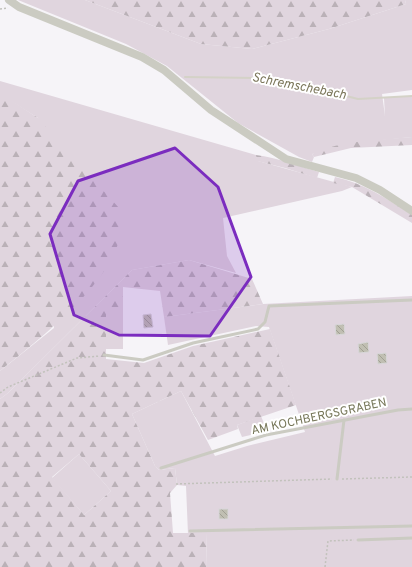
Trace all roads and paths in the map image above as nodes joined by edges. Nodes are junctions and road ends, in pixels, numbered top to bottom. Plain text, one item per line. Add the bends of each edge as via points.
1 (9, 0) edge
2 (412, 211) edge
3 (412, 300) edge
4 (104, 355) joint
5 (0, 393) edge
6 (412, 409) edge
7 (344, 420) junction
8 (161, 468) dead end
9 (412, 477) edge
10 (337, 479) junction
11 (176, 484) dead end
12 (412, 526) edge
13 (190, 531) dead end
14 (412, 538) edge
15 (358, 540) joint
16 (326, 567) edge

1 - 2 street via 19,7 142,57 164,70 211,110 286,159 356,178
3 - 4 lane via 268,306 265,322 258,329 193,343 143,360
4 - 5 path via 77,358 8,387
6 - 7 lane, AM KOCHBERGSGRABEN
7 - 8 lane, AM KOCHBERGSGRABEN via 266,435
7 - 10 lane
9 - 10 path
10 - 11 path
12 - 13 lane
14 - 15 lane
15 - 16 path via 328,541

